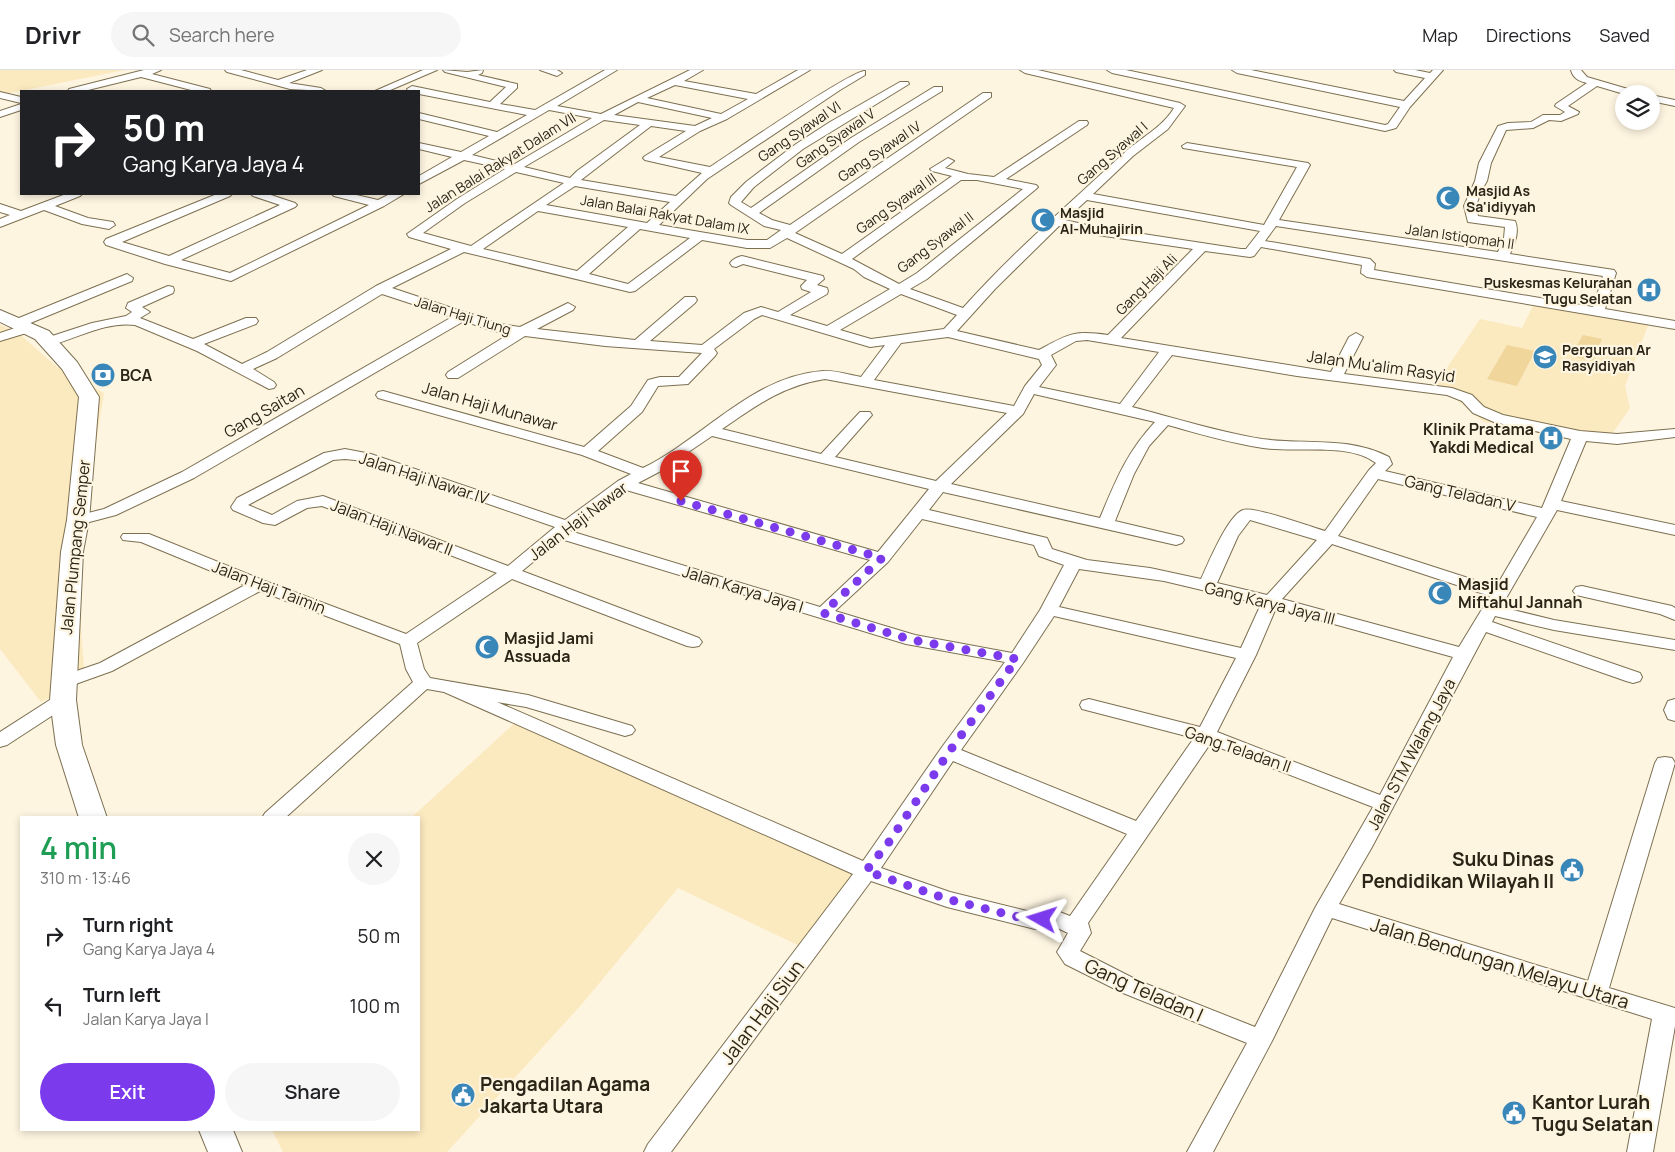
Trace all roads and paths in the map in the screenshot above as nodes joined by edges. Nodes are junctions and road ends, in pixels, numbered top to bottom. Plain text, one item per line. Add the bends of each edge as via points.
1 (156, 70) edge
2 (230, 70) edge
3 (317, 70) edge
4 (432, 70) edge
5 (448, 70) edge
6 (482, 70) edge
7 (545, 70) edge
8 (612, 70) edge
9 (698, 70) edge
10 (805, 70) edge
11 (1025, 70) edge
12 (1112, 70) edge
13 (1237, 70) edge
14 (1399, 70) edge
15 (1576, 70) edge
16 (557, 72) dead end
17 (862, 73) dead end
18 (1434, 73) edge
19 (141, 74) junction
20 (468, 75) junction
21 (674, 82) junction
22 (1595, 83) junction
23 (278, 84) junction
24 (904, 84) dead end
25 (412, 89) dead end
26 (938, 89) dead end
27 (1615, 89) edge
28 (77, 90) edge
29 (202, 90) edge
30 (316, 90) edge
31 (382, 90) edge
32 (417, 90) edge
33 (420, 91) edge
34 (0, 94) edge
35 (987, 95) dead end
36 (755, 97) junction
37 (637, 99) junction
38 (20, 100) edge
39 (1660, 100) edge
40 (1675, 103) edge
41 (1406, 105) junction
42 (492, 106) junction
43 (20, 107) edge
44 (547, 107) junction
45 (536, 113) junction
46 (0, 115) edge
47 (420, 116) edge
48 (603, 117) junction
49 (723, 117) junction
50 (14, 120) dead end
51 (649, 123) junction
52 (1083, 123) dead end
53 (696, 129) junction
54 (497, 135) junction
55 (420, 146) edge
56 (1187, 146) dead end
57 (462, 156) junction
58 (948, 161) dead end
59 (516, 168) junction
60 (712, 171) junction
61 (966, 176) junction
62 (420, 180) edge
63 (997, 180) junction
64 (573, 182) junction
65 (73, 195) edge
66 (224, 195) edge
67 (260, 195) edge
68 (342, 195) edge
69 (396, 195) edge
70 (1085, 196) junction
71 (678, 200) junction
72 (380, 204) junction
73 (44, 206) junction
74 (535, 207) junction
75 (0, 208) edge
76 (751, 214) junction
77 (22, 215) junction
78 (1055, 221) junction
79 (0, 223) edge
80 (638, 224) junction
81 (110, 225) dead end
82 (651, 226) junction
83 (1270, 226) junction
84 (788, 234) junction
85 (701, 235) junction
86 (1257, 244) junction
87 (1202, 247) junction
88 (467, 249) junction
89 (824, 252) junction
90 (1502, 258) junction
91 (842, 260) junction
92 (169, 261) junction
93 (736, 263) dead end
94 (796, 272) junction
95 (578, 277) junction
96 (127, 278) dead end
97 (898, 289) junction
98 (168, 290) dead end
99 (381, 290) junction
100 (690, 300) dead end
101 (568, 307) dead end
102 (1598, 312) junction
103 (965, 313) junction
104 (780, 316) junction
105 (461, 317) junction
106 (127, 319) junction
107 (251, 321) dead end
108 (16, 322) edge
109 (1675, 325) edge
110 (828, 331) junction
111 (520, 332) junction
112 (948, 333) junction
113 (0, 337) edge
114 (1356, 337) dead end
115 (897, 339) junction
116 (1111, 340) junction
117 (48, 342) junction
118 (192, 344) junction
119 (638, 344) junction
120 (705, 349) junction
121 (1168, 350) junction
122 (1043, 355) junction
123 (242, 369) junction
124 (453, 375) dead end
125 (1335, 377) junction
126 (865, 382) junction
127 (268, 385) dead end
128 (1030, 389) junction
129 (383, 394) dead end
130 (1123, 409) junction
131 (1018, 411) junction
132 (865, 415) dead end
133 (1165, 420) junction
134 (710, 431) junction
135 (1675, 433) edge
136 (1580, 436) junction
137 (587, 452) junction
138 (825, 460) junction
139 (1374, 473) junction
140 (644, 474) junction
141 (624, 484) junction
142 (940, 486) junction
143 (255, 494) joint
144 (1549, 509) junction
145 (919, 513) junction
146 (78, 520) junction
147 (1106, 524) junction
148 (563, 529) junction
149 (1675, 530) edge
150 (129, 537) dead end
151 (1329, 537) junction
152 (1176, 540) dead end
153 (882, 558) junction
154 (1074, 562) junction
155 (509, 573) junction
156 (259, 585) junction
157 (1206, 586) junction
158 (1582, 591) dead end
159 (1270, 602) junction
160 (1049, 610) junction
161 (1491, 610) junction
162 (823, 613) junction
163 (1675, 615) edge
164 (408, 641) junction
165 (693, 642) dead end
166 (1675, 645) edge
167 (1464, 654) junction
168 (1247, 655) junction
169 (1017, 659) junction
170 (1633, 677) dead end
171 (423, 684) junction
172 (450, 688) junction
173 (63, 691) junction
174 (1089, 705) dead end
175 (1675, 705) edge
176 (1675, 715) edge
177 (625, 730) dead end
178 (1206, 735) junction
179 (0, 741) edge
180 (949, 752) junction
181 (1665, 763) dead end
182 (1384, 804) junction
183 (92, 816) edge
184 (274, 816) edge
185 (1140, 831) junction
186 (866, 871) junction
187 (1326, 908) junction
188 (1074, 926) junction
189 (1596, 993) junction
190 (1670, 1016) edge
191 (1261, 1040) junction
192 (216, 1131) edge
193 (225, 1152) edge
194 (657, 1152) edge
195 (1200, 1152) edge
196 (1640, 1152) edge

1 - 19 street
2 - 23 street
3 - 23 street
4 - 31 street
5 - 20 street
6 - 20 street
7 - 16 street
8 - 44 street
9 - 21 street, Jalan Balai Rakyat Dalam VII
10 - 36 street
11 - 70 street, Gang Syawal I via 1180,106 1172,120 1132,151
12 - 41 street via 1386,128 1392,126
13 - 41 street
14 - 18 street
15 - 22 street via 1583,79
17 - 60 street
18 - 41 street
19 - 28 street
19 - 29 street
20 - 42 street via 513,86
21 - 36 street
21 - 37 street, Jalan Balai Rakyat Dalam VII
22 - 27 street
22 - 90 street via 1560,106 1574,112 1561,118 1547,117 1533,125 1502,128 1485,162 1470,206 1472,219 1511,224 1510,238
23 - 30 street
24 - 76 street, Gang Syawal VI via 825,128 741,192 735,199 736,203
25 - 32 street
26 - 76 street, Gang Syawal V via 855,140
33 - 42 street
34 - 38 street
35 - 84 street, Gang Syawal IV
36 - 49 street
37 - 48 street, Jalan Balai Rakyat Dalam VII
37 - 49 street
39 - 40 street
42 - 45 street
43 - 46 street
44 - 45 street
44 - 48 street
45 - 54 street
46 - 50 street
47 - 54 street
48 - 51 street
48 - 59 street, Jalan Balai Rakyat Dalam VII
49 - 53 street
51 - 53 street
51 - 64 street via 580,173
52 - 63 street
53 - 60 street via 649,159
54 - 57 street
55 - 57 street
56 - 83 street via 1306,161
57 - 59 street
57 - 62 street
58 - 61 street via 936,169
59 - 64 street
59 - 88 street, Jalan Balai Rakyat Dalam VII via 414,234
60 - 71 street
61 - 63 street
61 - 91 street, Gang Syawal III via 958,178
63 - 97 street, Gang Syawal II via 1032,187 922,276
64 - 71 street
64 - 74 street
65 - 73 street
66 - 92 street via 110,242
67 - 92 street via 291,205
68 - 72 street
69 - 72 street
70 - 78 street, Gang Syawal I
70 - 83 street, Jalan Istiqomah II
71 - 82 street
72 - 92 street via 231,277
73 - 77 street
73 - 81 street via 88,222
74 - 80 street, Jalan Balai Rakyat Dalam IX
74 - 88 street
75 - 77 street
76 - 84 street via 787,228
77 - 79 street
78 - 87 street
78 - 103 street, Gang Syawal I
80 - 82 street, Jalan Balai Rakyat Dalam IX
80 - 95 street
82 - 85 street, Jalan Balai Rakyat Dalam IX
83 - 86 street
83 - 90 street, Jalan Istiqomah II
84 - 85 street, Jalan Balai Rakyat Dalam IX via 770,244 757,245
84 - 89 street
85 - 95 street via 630,288
86 - 87 street via 1245,254
86 - 102 street via 1366,262 1369,264 1367,272
87 - 116 street, Gang Haji Ali
88 - 95 street
88 - 99 street
89 - 91 street
89 - 94 street
90 - 102 street, Jalan Istiqomah II via 1610,273
91 - 97 street
93 - 94 street via 742,260
94 - 104 street via 818,278 807,286 822,291
96 - 108 street
97 - 103 street
97 - 110 street, Gang Syawal II
98 - 106 street via 133,306 143,312
99 - 105 street, Jalan Haji Tiung
99 - 123 street via 272,355
100 - 119 street
101 - 111 street
102 - 109 street
103 - 112 street, Gang Syawal I
104 - 110 street
104 - 120 street via 765,312 753,314
105 - 111 street, Jalan Haji Tiung
105 - 146 street, Gang Saitan via 188,475 110,512
106 - 117 street
106 - 118 street
107 - 118 street
108 - 113 street
108 - 117 main road, Jalan Plumpang Semper via 42,335
110 - 115 street via 870,343
111 - 119 street, Jalan Haji Tiung
111 - 124 street
112 - 115 street
112 - 122 street
114 - 125 street
115 - 126 street
116 - 121 street
116 - 122 street via 1079,335
117 - 146 main road, Jalan Plumpang Semper via 70,366 89,397
118 - 123 street
119 - 120 street, Jalan Haji Tiung
120 - 137 street via 710,353 683,382 660,381 653,384 637,409
121 - 125 street, Jalan Mu'alim Rasyid
121 - 130 street
122 - 128 street via 1048,365
123 - 127 street
125 - 136 street, Jalan Mu'alim Rasyid via 1460,394 1492,417
126 - 131 street, Jalan Haji Nawar
126 - 134 street, Jalan Haji Nawar via 825,375 801,379 764,394
128 - 130 street
128 - 131 street
129 - 137 street, Jalan Haji Munawar
130 - 133 street
131 - 142 street
132 - 138 street
133 - 139 street via 1261,443 1338,446 1384,460
133 - 147 street via 1143,444 1126,474
134 - 138 street
134 - 140 street, Jalan Haji Nawar
135 - 136 street, Jalan Mu'alim Rasyid via 1617,439
136 - 144 street, Jalan STM Walang Jaya
137 - 140 street, Jalan Haji Munawar
138 - 142 street
139 - 144 street, Gang Teladan V
139 - 151 street
140 - 141 street, Jalan Haji Nawar
141 - 148 street, Jalan Haji Nawar
141 - 153 street
142 - 145 street
142 - 147 street
143 - 148 street, Jalan Haji Nawar IV via 329,456 345,454 366,457 418,474
143 - 155 street, Jalan Haji Nawar II via 239,507 269,520 275,520 303,504 323,501
144 - 149 street, Gang Teladan V
144 - 161 street, Jalan STM Walang Jaya
145 - 153 street
145 - 154 street, Gang Karya Jaya III via 1041,542 1045,552
146 - 173 main road, Jalan Plumpang Semper via 72,552
147 - 152 street
148 - 155 street, Jalan Haji Nawar
148 - 162 street, Jalan Karya Jaya I
150 - 156 street, Jalan Haji Taimin via 143,537
151 - 157 street via 1246,514 1230,535
151 - 159 street
151 - 161 street via 1420,566
153 - 162 street
154 - 157 street, Gang Karya Jaya III
154 - 160 street, Jalan Haji Siun
155 - 164 street, Jalan Haji Nawar
155 - 165 street
156 - 164 street, Jalan Haji Taimin
156 - 173 street
157 - 159 street, Gang Karya Jaya III
158 - 163 street via 1666,610
159 - 167 street, Gang Karya Jaya III
159 - 168 street
160 - 168 street
160 - 169 street, Jalan Haji Siun
161 - 166 street via 1554,625
161 - 167 street, Jalan STM Walang Jaya
161 - 170 street
162 - 169 street, Jalan Karya Jaya I via 912,640
164 - 171 street via 415,669
167 - 182 street, Jalan STM Walang Jaya
168 - 178 street
169 - 180 street, Jalan Haji Siun
171 - 172 street
171 - 184 street
172 - 177 street via 528,701
172 - 186 street
173 - 179 street
173 - 183 main road, Jalan Plumpang Semper via 69,745
174 - 178 street, Gang Teladan II
175 - 176 street
178 - 182 street, Gang Teladan II
178 - 185 street
180 - 185 street
180 - 186 street, Jalan Haji Siun
181 - 189 street
182 - 187 street, Jalan STM Walang Jaya
185 - 188 street
186 - 188 street via 947,899 1034,921 1052,917
186 - 194 street, Jalan Haji Siun
187 - 189 street, Jalan Bendungan Melayu Utara
187 - 191 street, Jalan STM Walang Jaya
188 - 191 street, Gang Teladan I via 1080,929 1080,934 1068,952 1073,958 1130,987
189 - 190 street, Jalan Bendungan Melayu Utara
190 - 196 street
191 - 195 street, Jalan STM Walang Jaya
192 - 193 main road

